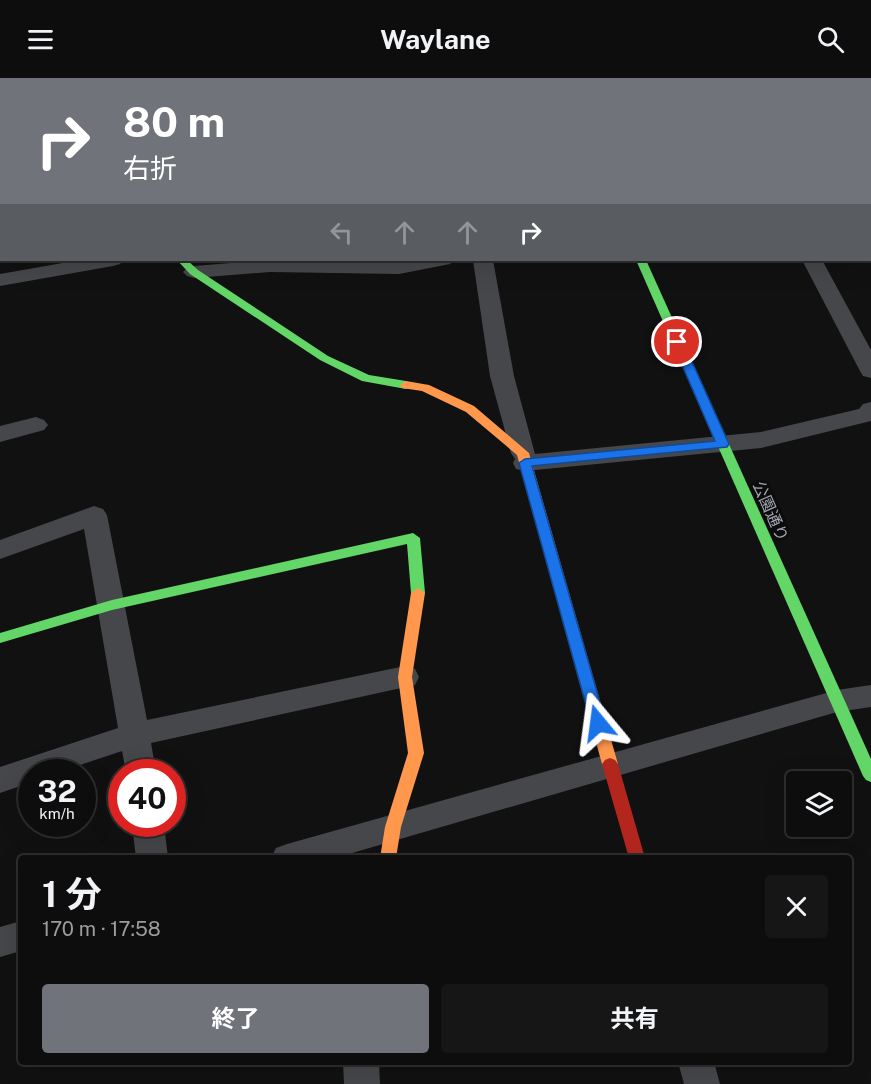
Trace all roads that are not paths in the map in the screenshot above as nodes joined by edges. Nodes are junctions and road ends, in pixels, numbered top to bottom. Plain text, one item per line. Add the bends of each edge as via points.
1 (98, 261) edge
2 (438, 261) edge
3 (483, 261) edge
4 (641, 261) edge
5 (813, 261) edge
6 (57, 264) edge
7 (188, 266) edge
8 (0, 280) edge
9 (871, 371) edge
10 (870, 417) edge
11 (36, 425) dead end
12 (0, 434) edge
13 (723, 444) junction
14 (524, 458) junction
15 (0, 550) edge
16 (112, 604) junction
17 (0, 638) edge
18 (405, 677) junction
19 (871, 696) edge
20 (837, 701) junction
21 (136, 734) junction
22 (139, 759) edge
23 (610, 766) junction
24 (871, 776) edge
25 (0, 780) edge
26 (393, 827) junction
27 (150, 837) edge
28 (152, 855) edge
29 (297, 855) edge
30 (388, 855) edge
31 (636, 855) edge
32 (18, 937) edge
33 (0, 942) edge
34 (361, 1065) edge
35 (697, 1065) edge
36 (362, 1084) edge
37 (702, 1084) edge

1 - 6 street
2 - 7 street via 399,268 270,266 227,272
3 - 14 street via 502,376
4 - 13 street, 公園通り
5 - 9 street
6 - 8 street
7 - 14 street via 324,358 366,378 425,388 470,409
10 - 13 street
11 - 12 street
13 - 14 street
13 - 20 street, 公園通り
14 - 23 street
15 - 16 street via 94,515
16 - 17 street
16 - 18 street via 413,538 418,591
16 - 21 street
18 - 21 street
18 - 26 street via 416,753
19 - 20 street
20 - 23 street
20 - 24 street, 公園通り
21 - 22 street
21 - 25 street
23 - 26 street
23 - 31 street
26 - 29 street
26 - 30 street
27 - 28 street
32 - 33 street
34 - 36 street
35 - 37 street

